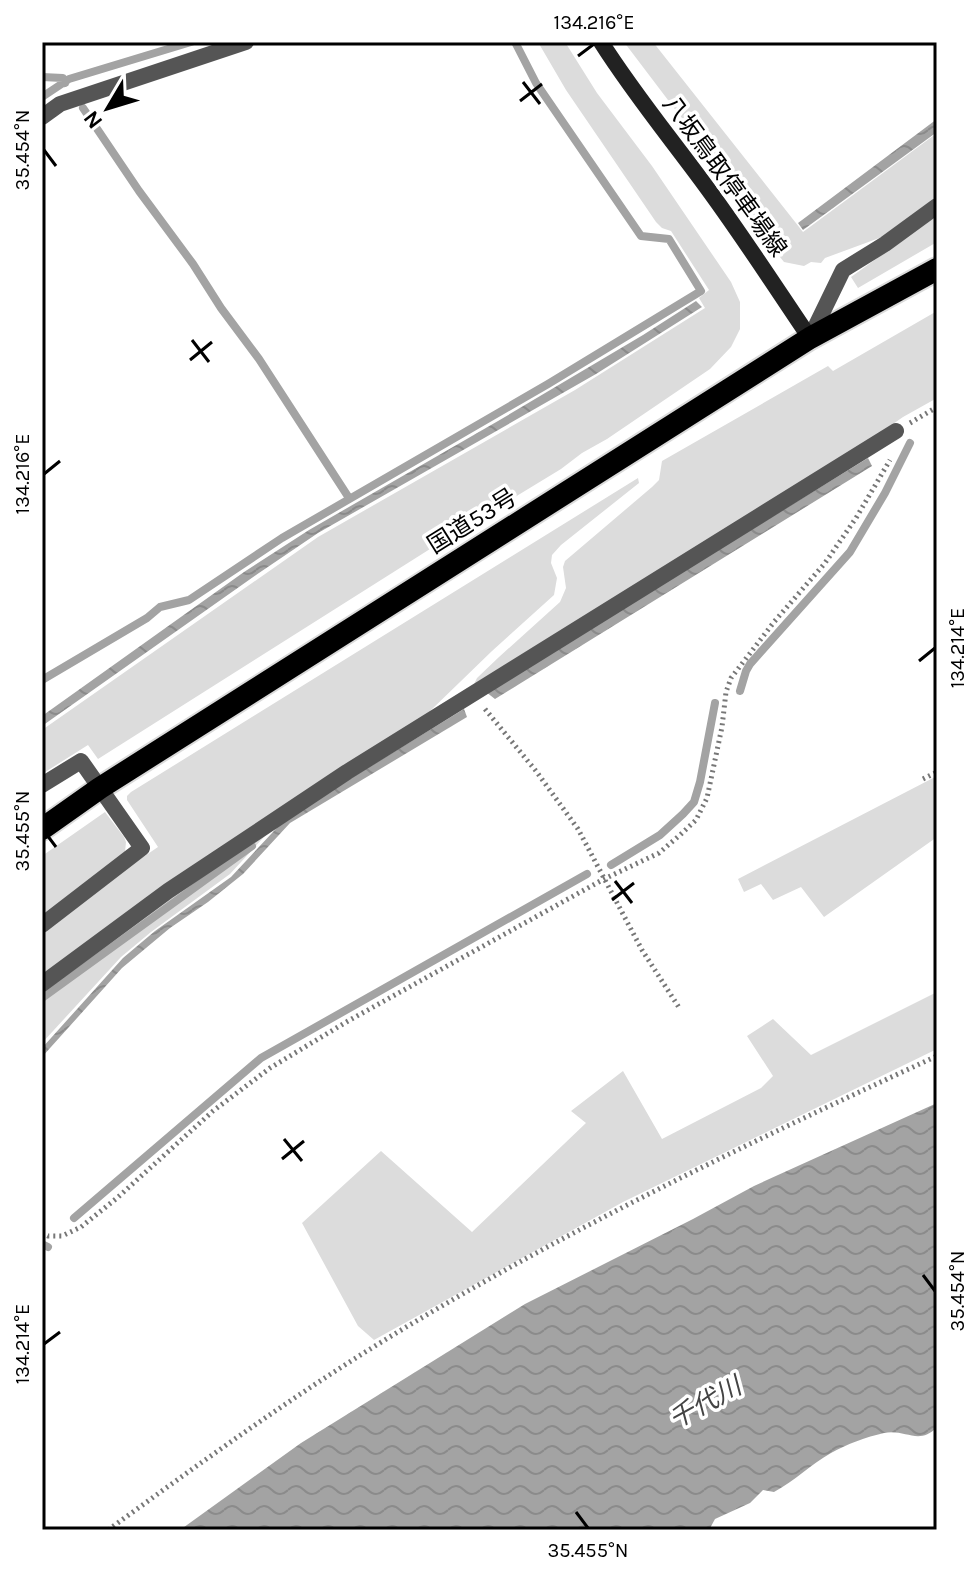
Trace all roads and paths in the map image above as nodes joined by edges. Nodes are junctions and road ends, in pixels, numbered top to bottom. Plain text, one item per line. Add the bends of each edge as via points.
1 (246, 42) edge
2 (601, 42) edge
3 (42, 117) edge
4 (937, 206) edge
5 (937, 269) edge
6 (810, 338) junction
7 (937, 407) edge
8 (896, 431) junction
9 (472, 694) junction
10 (937, 772) edge
11 (923, 779) dead end
12 (42, 785) edge
13 (100, 788) junction
14 (42, 829) edge
15 (604, 879) junction
16 (42, 925) edge
17 (42, 984) edge
18 (680, 1009) dead end
19 (937, 1056) edge
20 (42, 1233) edge
21 (108, 1530) edge

1 - 3 street via 60,104
2 - 6 main road, 八坂鳥取停車場線
4 - 6 street via 843,270
5 - 6 highway, 国道53号
6 - 13 highway, 国道53号
7 - 8 path
8 - 9 street
8 - 15 path via 891,458 856,518 731,678 707,798 696,820 659,853
9 - 15 path via 559,801
9 - 17 street via 226,851
10 - 11 path
12 - 13 street via 81,761
13 - 14 highway, 国道53号
13 - 16 street via 142,848
15 - 18 path
15 - 20 path via 270,1068 81,1227 62,1236
19 - 21 path via 685,1175 476,1287 308,1390

